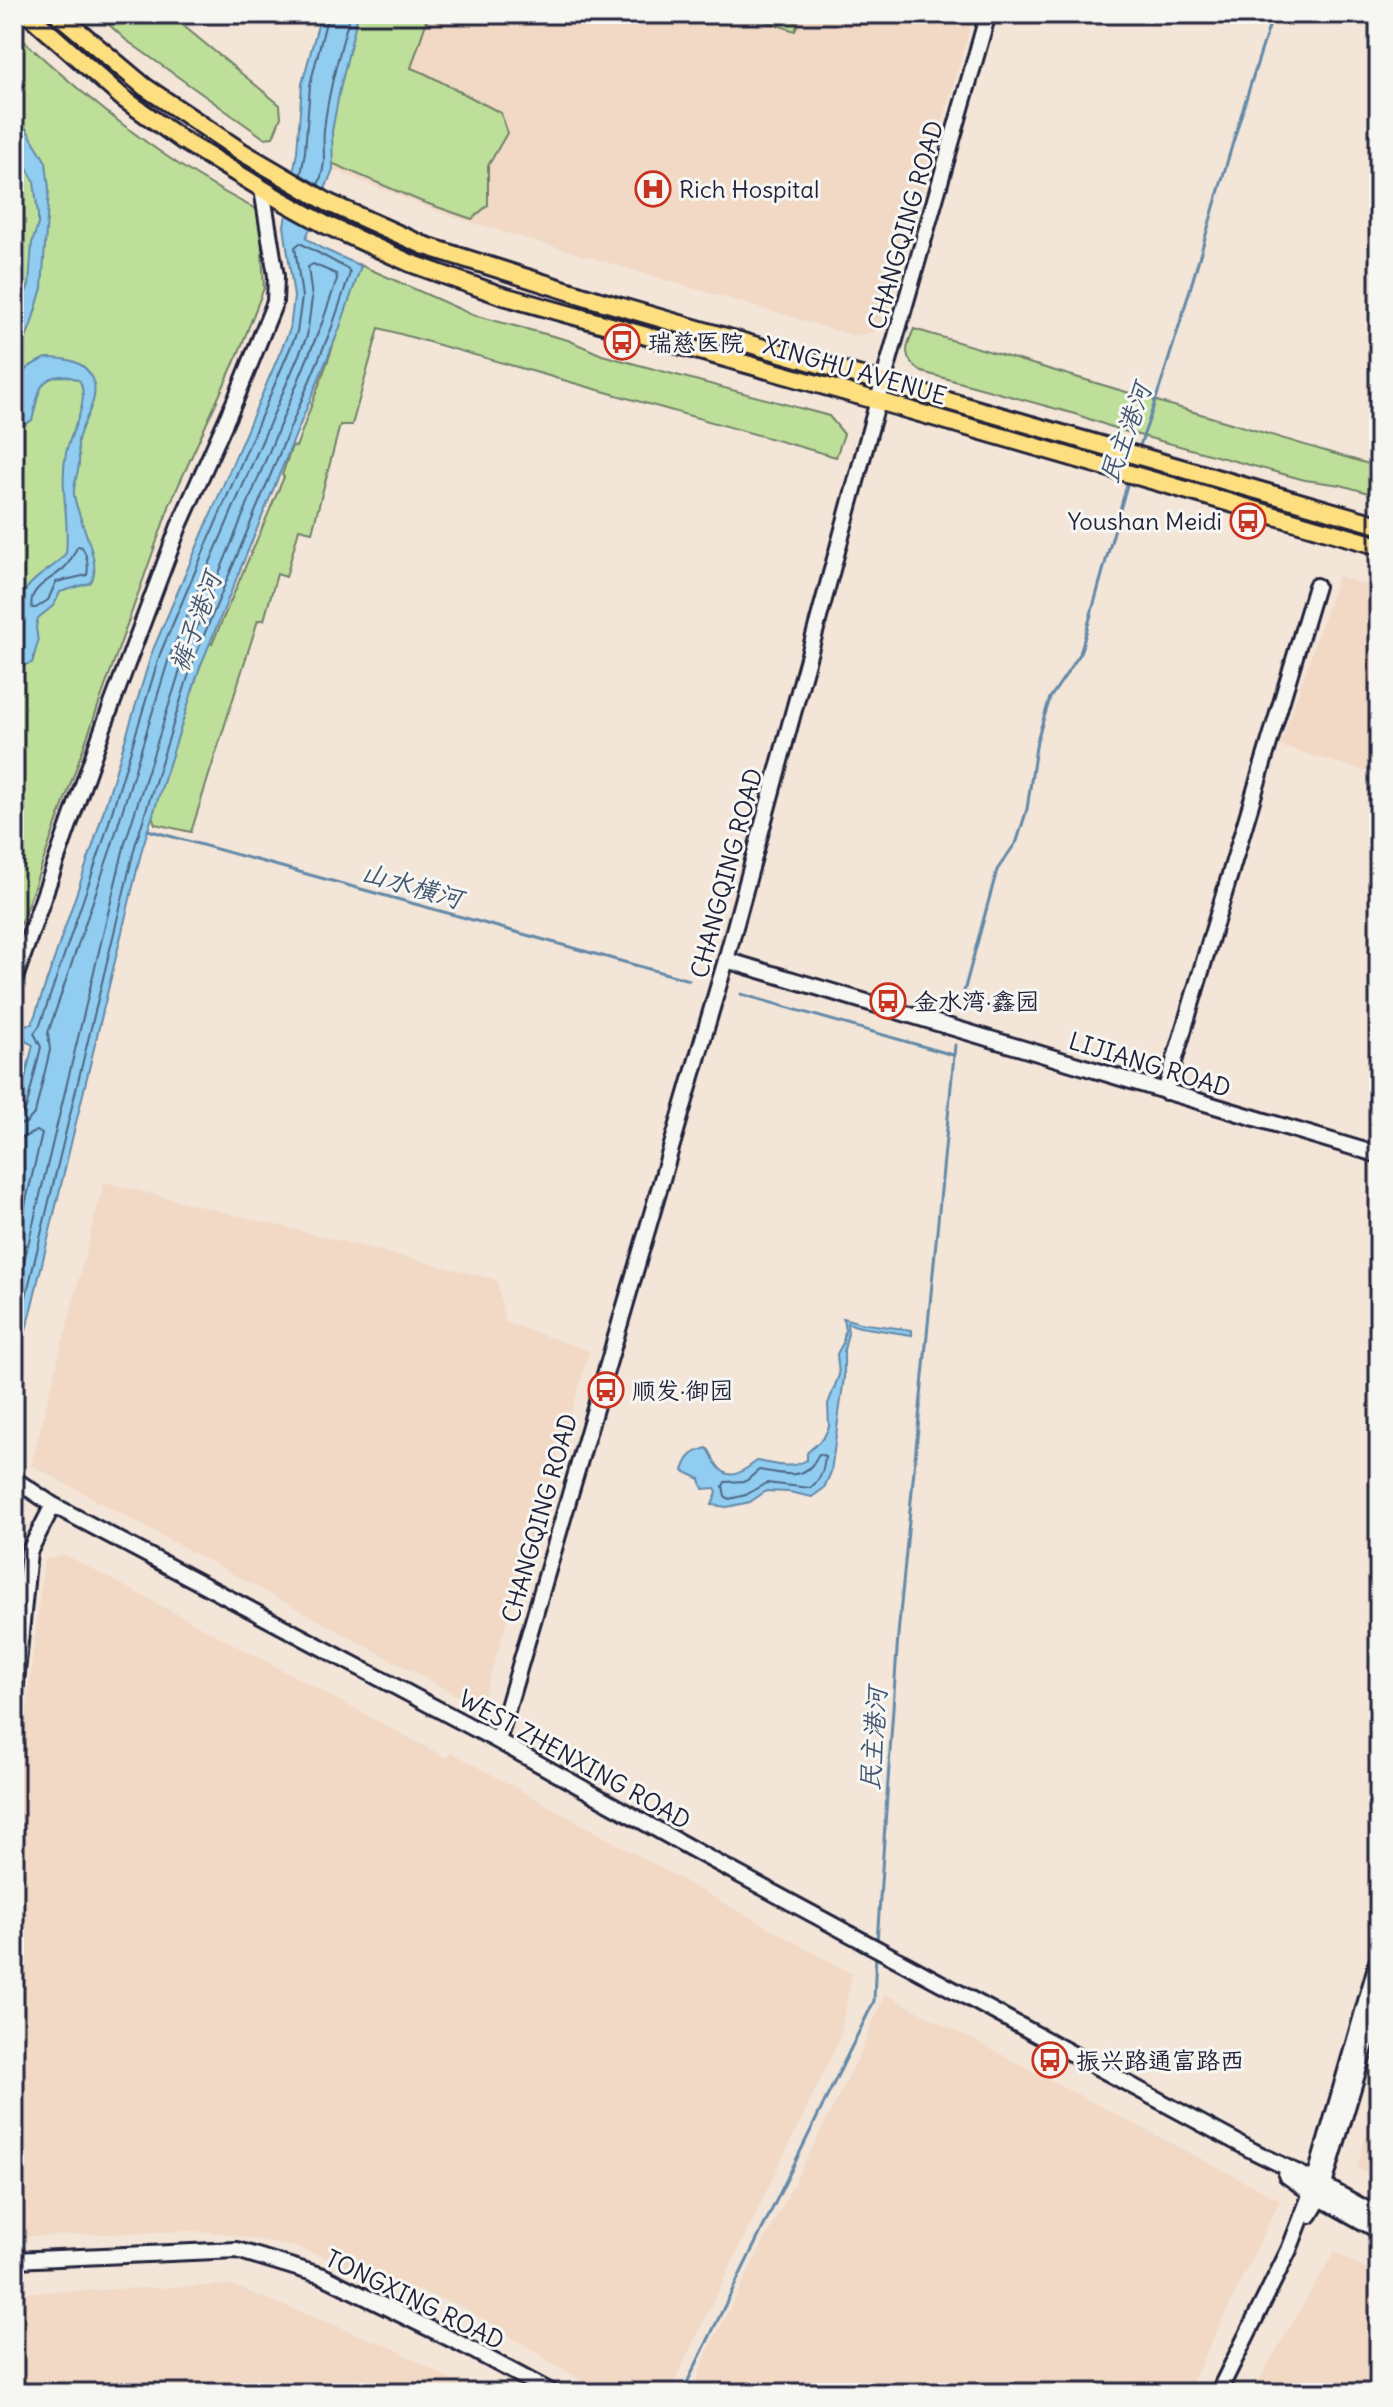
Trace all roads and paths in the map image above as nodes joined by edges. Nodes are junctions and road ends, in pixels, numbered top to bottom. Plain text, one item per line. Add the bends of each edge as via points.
1 (28, 14) edge
2 (58, 14) edge
3 (988, 14) edge
4 (262, 189) junction
5 (883, 382) junction
6 (878, 401) junction
7 (1379, 525) edge
8 (1379, 546) edge
9 (1316, 586) dead end
10 (726, 960) junction
11 (14, 981) edge
12 (1165, 1092) junction
13 (1379, 1155) edge
14 (14, 1479) edge
15 (53, 1505) junction
16 (14, 1702) edge
17 (498, 1741) junction
18 (1379, 1956) edge
19 (1379, 2001) edge
20 (1317, 2189) junction
21 (1379, 2216) edge
22 (1379, 2231) edge
23 (14, 2260) edge
24 (553, 2393) edge
25 (1218, 2393) edge

1 - 4 main road, XINGHU AVENUE via 124,99
2 - 5 main road, XINGHU AVENUE via 145,87 220,139 329,203 423,245
3 - 5 street, CHANGQING ROAD
4 - 6 main road, XINGHU AVENUE via 410,263 500,295
4 - 11 street via 275,302 179,526
5 - 6 street, CHANGQING ROAD
5 - 7 main road, XINGHU AVENUE
6 - 8 main road, XINGHU AVENUE
6 - 10 street, CHANGQING ROAD
9 - 12 street
10 - 12 street, LIJIANG ROAD
10 - 17 street, CHANGQING ROAD
12 - 13 street, LIJIANG ROAD
14 - 15 street, WEST ZHENXING ROAD
15 - 16 street via 29,1552
15 - 17 street, WEST ZHENXING ROAD
17 - 20 street, WEST ZHENXING ROAD
18 - 20 street
19 - 20 street
20 - 21 street
20 - 22 street
20 - 25 street
23 - 24 street, TONGXING ROAD via 237,2250 323,2276

